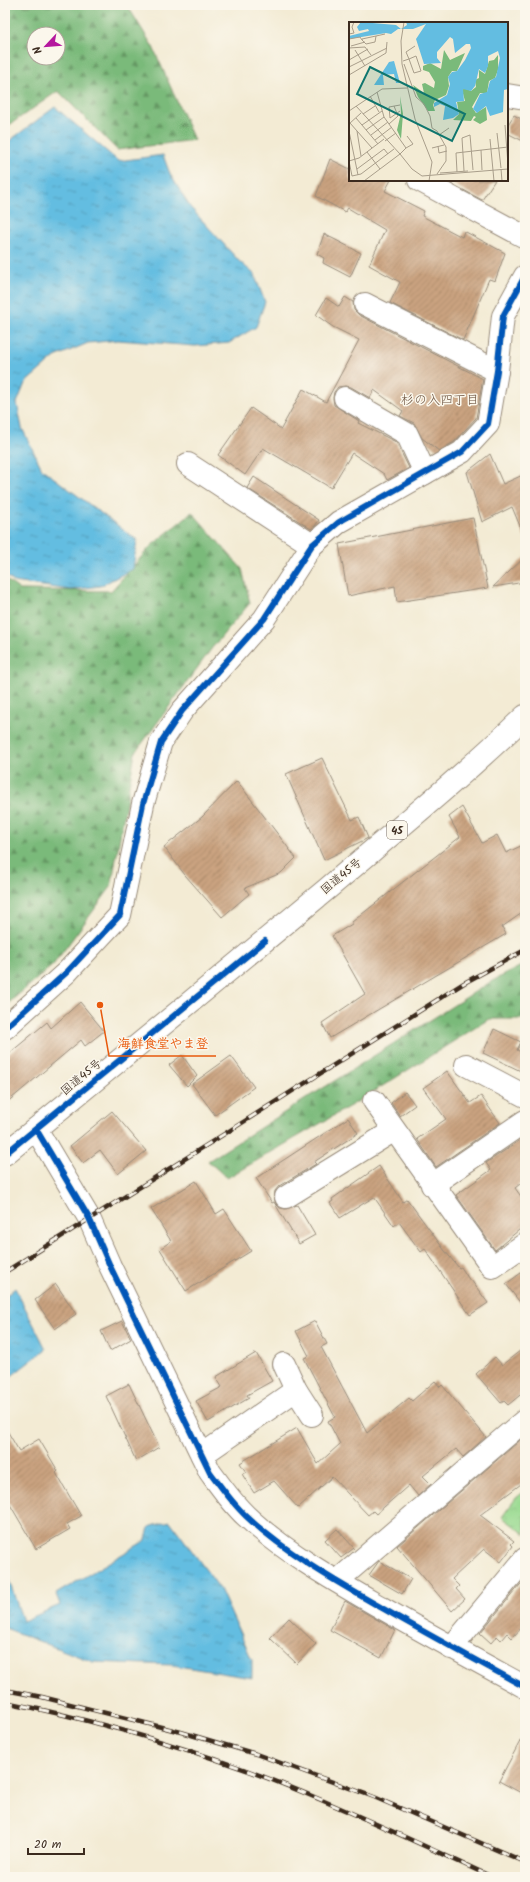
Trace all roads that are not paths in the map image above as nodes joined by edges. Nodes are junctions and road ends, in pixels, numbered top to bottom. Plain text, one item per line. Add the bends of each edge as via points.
1 (508, 95) edge
2 (525, 98) edge
3 (421, 181) edge
4 (525, 237) edge
5 (525, 276) edge
6 (364, 304) dead end
7 (497, 371) junction
8 (345, 398) dead end
9 (188, 464) dead end
10 (425, 474) junction
11 (312, 545) junction
12 (525, 716) edge
13 (5, 1028) edge
14 (466, 1065) dead end
15 (525, 1096) edge
16 (374, 1101) dead end
17 (525, 1121) edge
18 (36, 1129) junction
19 (393, 1130) junction
20 (5, 1154) edge
21 (432, 1185) junction
22 (286, 1197) dead end
23 (525, 1244) edge
24 (284, 1364) dead end
25 (296, 1390) junction
26 (312, 1415) dead end
27 (525, 1420) edge
28 (202, 1454) junction
29 (523, 1567) edge
30 (336, 1581) junction
31 (451, 1648) junction
32 (525, 1687) edge

1 - 2 main road
3 - 4 main road
5 - 7 main road via 503,316
6 - 7 main road
7 - 10 main road via 488,424 462,452
8 - 10 main road via 407,434
9 - 11 main road
10 - 11 main road via 339,522
11 - 13 main road via 264,618 182,711 161,742 143,804 120,915 67,972
12 - 18 main road, 国道45号 / 45 via 479,760 427,804
14 - 15 main road
16 - 19 main road
17 - 21 main road
18 - 20 main road, 国道45号 / 45
18 - 28 main road via 89,1218
19 - 21 main road
19 - 22 main road
21 - 23 main road via 492,1267
24 - 25 main road
25 - 26 main road
25 - 28 main road
27 - 30 main road
28 - 30 main road via 210,1472 246,1516 269,1536
29 - 31 main road
30 - 31 main road
31 - 32 main road

